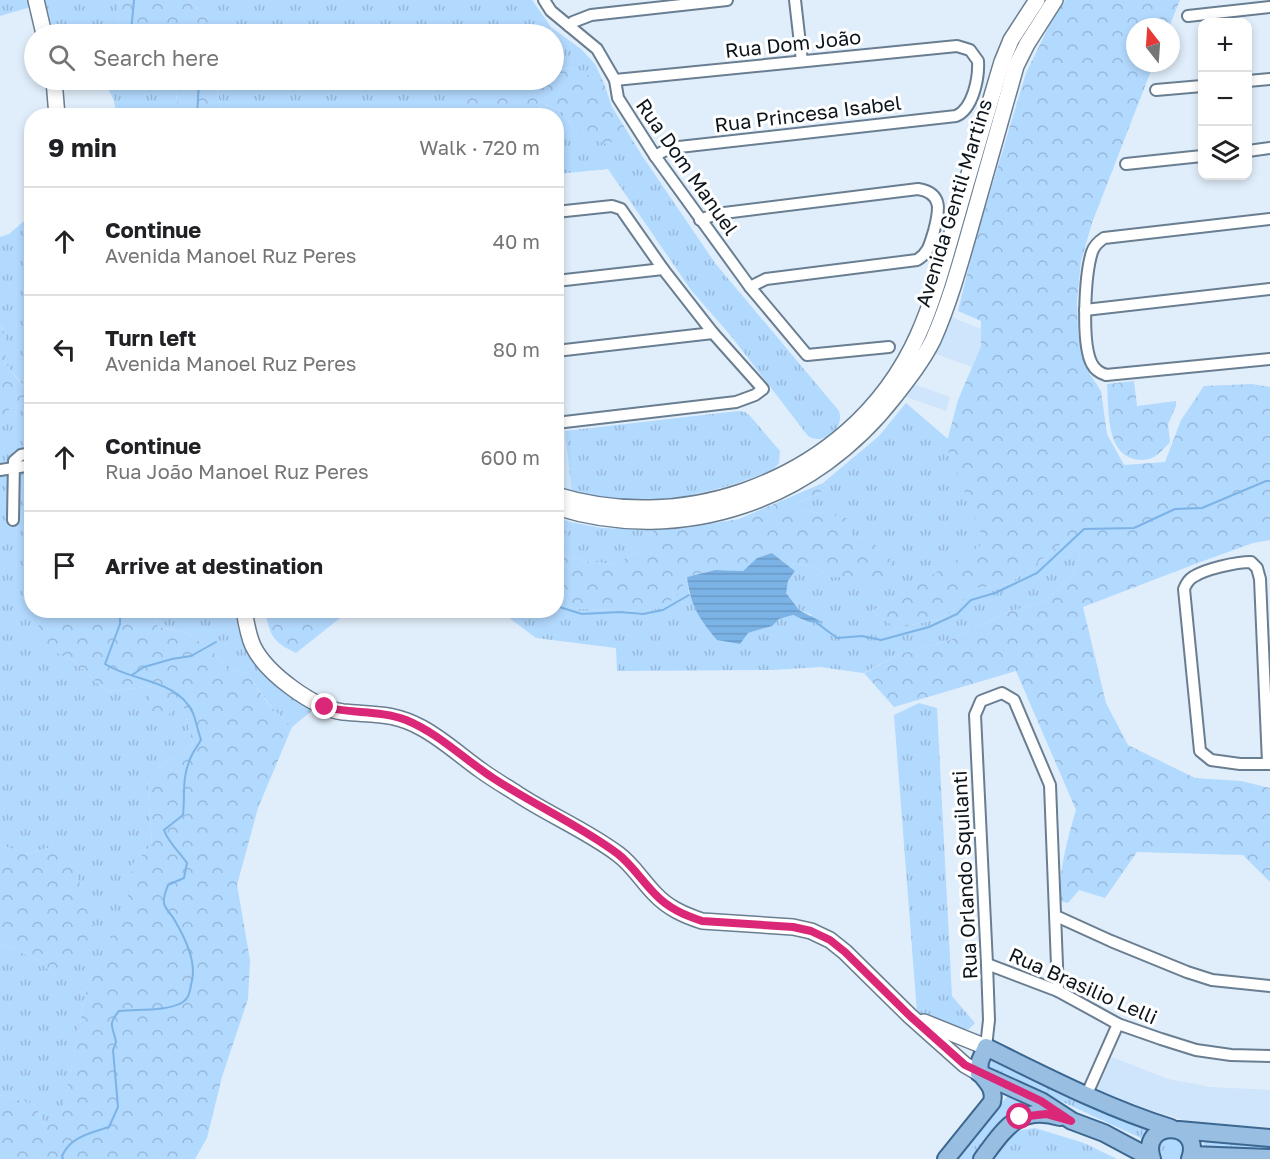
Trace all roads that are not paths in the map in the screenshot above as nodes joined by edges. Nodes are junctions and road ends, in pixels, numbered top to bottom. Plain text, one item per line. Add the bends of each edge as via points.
1 (36, 0) edge
2 (544, 0) edge
3 (727, 0) edge
4 (795, 0) edge
5 (1037, 0) edge
6 (1054, 0) edge
7 (1270, 7) edge
8 (1188, 16) dead end
9 (42, 24) edge
10 (569, 26) junction
11 (802, 61) junction
12 (1270, 79) edge
13 (615, 80) junction
14 (1252, 81) edge
15 (1198, 86) edge
16 (55, 90) edge
17 (1156, 90) dead end
18 (56, 108) edge
19 (965, 111) joint
20 (1270, 148) edge
21 (1252, 150) edge
22 (655, 156) junction
23 (1198, 157) edge
24 (1126, 164) dead end
25 (564, 211) edge
26 (1270, 219) edge
27 (700, 220) junction
28 (663, 269) junction
29 (564, 280) edge
30 (750, 287) junction
31 (1270, 289) edge
32 (1085, 310) junction
33 (713, 333) junction
34 (889, 347) dead end
35 (564, 350) edge
36 (1270, 359) edge
37 (869, 419) junction
38 (564, 422) edge
39 (24, 454) edge
40 (24, 466) edge
41 (814, 466) junction
42 (14, 468) junction
43 (0, 470) edge
44 (564, 497) edge
45 (564, 510) edge
46 (13, 520) dead end
47 (246, 618) edge
48 (1269, 763) edge
49 (1056, 916) junction
50 (987, 964) junction
51 (1270, 986) edge
52 (1058, 991) junction
53 (910, 1016) junction
54 (1118, 1024) junction
55 (986, 1047) junction
56 (1270, 1056) edge
57 (979, 1073) junction
58 (1086, 1096) junction
59 (1071, 1121) junction
60 (1175, 1129) junction
61 (1270, 1138) edge
62 (1191, 1157) edge
63 (1151, 1158) edge
64 (1270, 1158) edge
65 (946, 1159) edge
66 (982, 1159) edge
67 (1130, 1159) edge

1 - 9 main road
2 - 10 street, Rua Dom Manuel
3 - 10 street via 591,15
4 - 11 street
5 - 37 main road, Avenida Gentil Martins via 1002,62 918,336
6 - 37 main road, Avenida Gentil Martins via 1016,66 953,289 933,340 922,361
7 - 8 street
10 - 13 street, Rua Dom Manuel via 597,49
11 - 13 street, Rua Dom João
11 - 19 street, Rua Dom João via 968,48 979,64
12 - 14 street
13 - 22 street, Rua Dom Manuel via 618,98
15 - 17 street
16 - 18 main road
19 - 22 street, Rua Princesa Isabel via 956,116 679,147
20 - 21 street
22 - 27 street, Rua Dom Manuel
23 - 24 street
25 - 28 street via 612,206 621,209
26 - 32 street via 1100,240 1092,253
27 - 30 street, Rua Dom Manuel
27 - 30 street via 716,214 918,189 928,192 937,202 939,213 929,248 914,261 766,279
28 - 29 street
28 - 33 street
30 - 34 street, Rua Dom Manuel via 807,355
31 - 32 street
32 - 36 street via 1089,358 1100,373 1113,376
33 - 35 street
33 - 38 street via 762,389 755,395 736,402
37 - 41 main road, Avenida Gentil Martins via 836,442
39 - 42 street via 14,460
40 - 42 street
41 - 44 main road, Avenida Gentil Martins via 742,492 694,504 620,507
41 - 45 main road, Avenida Gentil Martins via 772,495 733,510 688,519 617,521
42 - 43 street
42 - 46 street
47 - 53 main road via 254,648 280,678 310,699 342,712 404,719 424,729 526,800 621,856 656,895 689,917 793,927 830,940
48 - 48 street via 1260,579 1251,562 1233,564 1195,576 1184,592 1198,745 1211,760
49 - 50 street, Rua Orlando Squilanti via 1050,785 1014,700 1002,693 981,701 975,715
49 - 51 street via 1186,972 1212,980
49 - 52 street
50 - 52 street, Rua Brasilio Lelli
50 - 55 street, Rua Orlando Squilanti
52 - 54 street, Rua Brasilio Lelli
53 - 55 main road
53 - 57 main road
54 - 56 street, Rua Brasilio Lelli via 1196,1050
54 - 58 street
55 - 57 main road
55 - 58 main road
57 - 59 main road via 1041,1101
57 - 65 main road via 992,1088 992,1102
58 - 60 main road
59 - 63 main road
59 - 66 main road via 1046,1114 1020,1117
59 - 67 main road via 1080,1131
60 - 61 main road
60 - 62 main road via 1190,1141
60 - 63 main road via 1161,1131 1153,1138 1149,1147
62 - 64 main road

